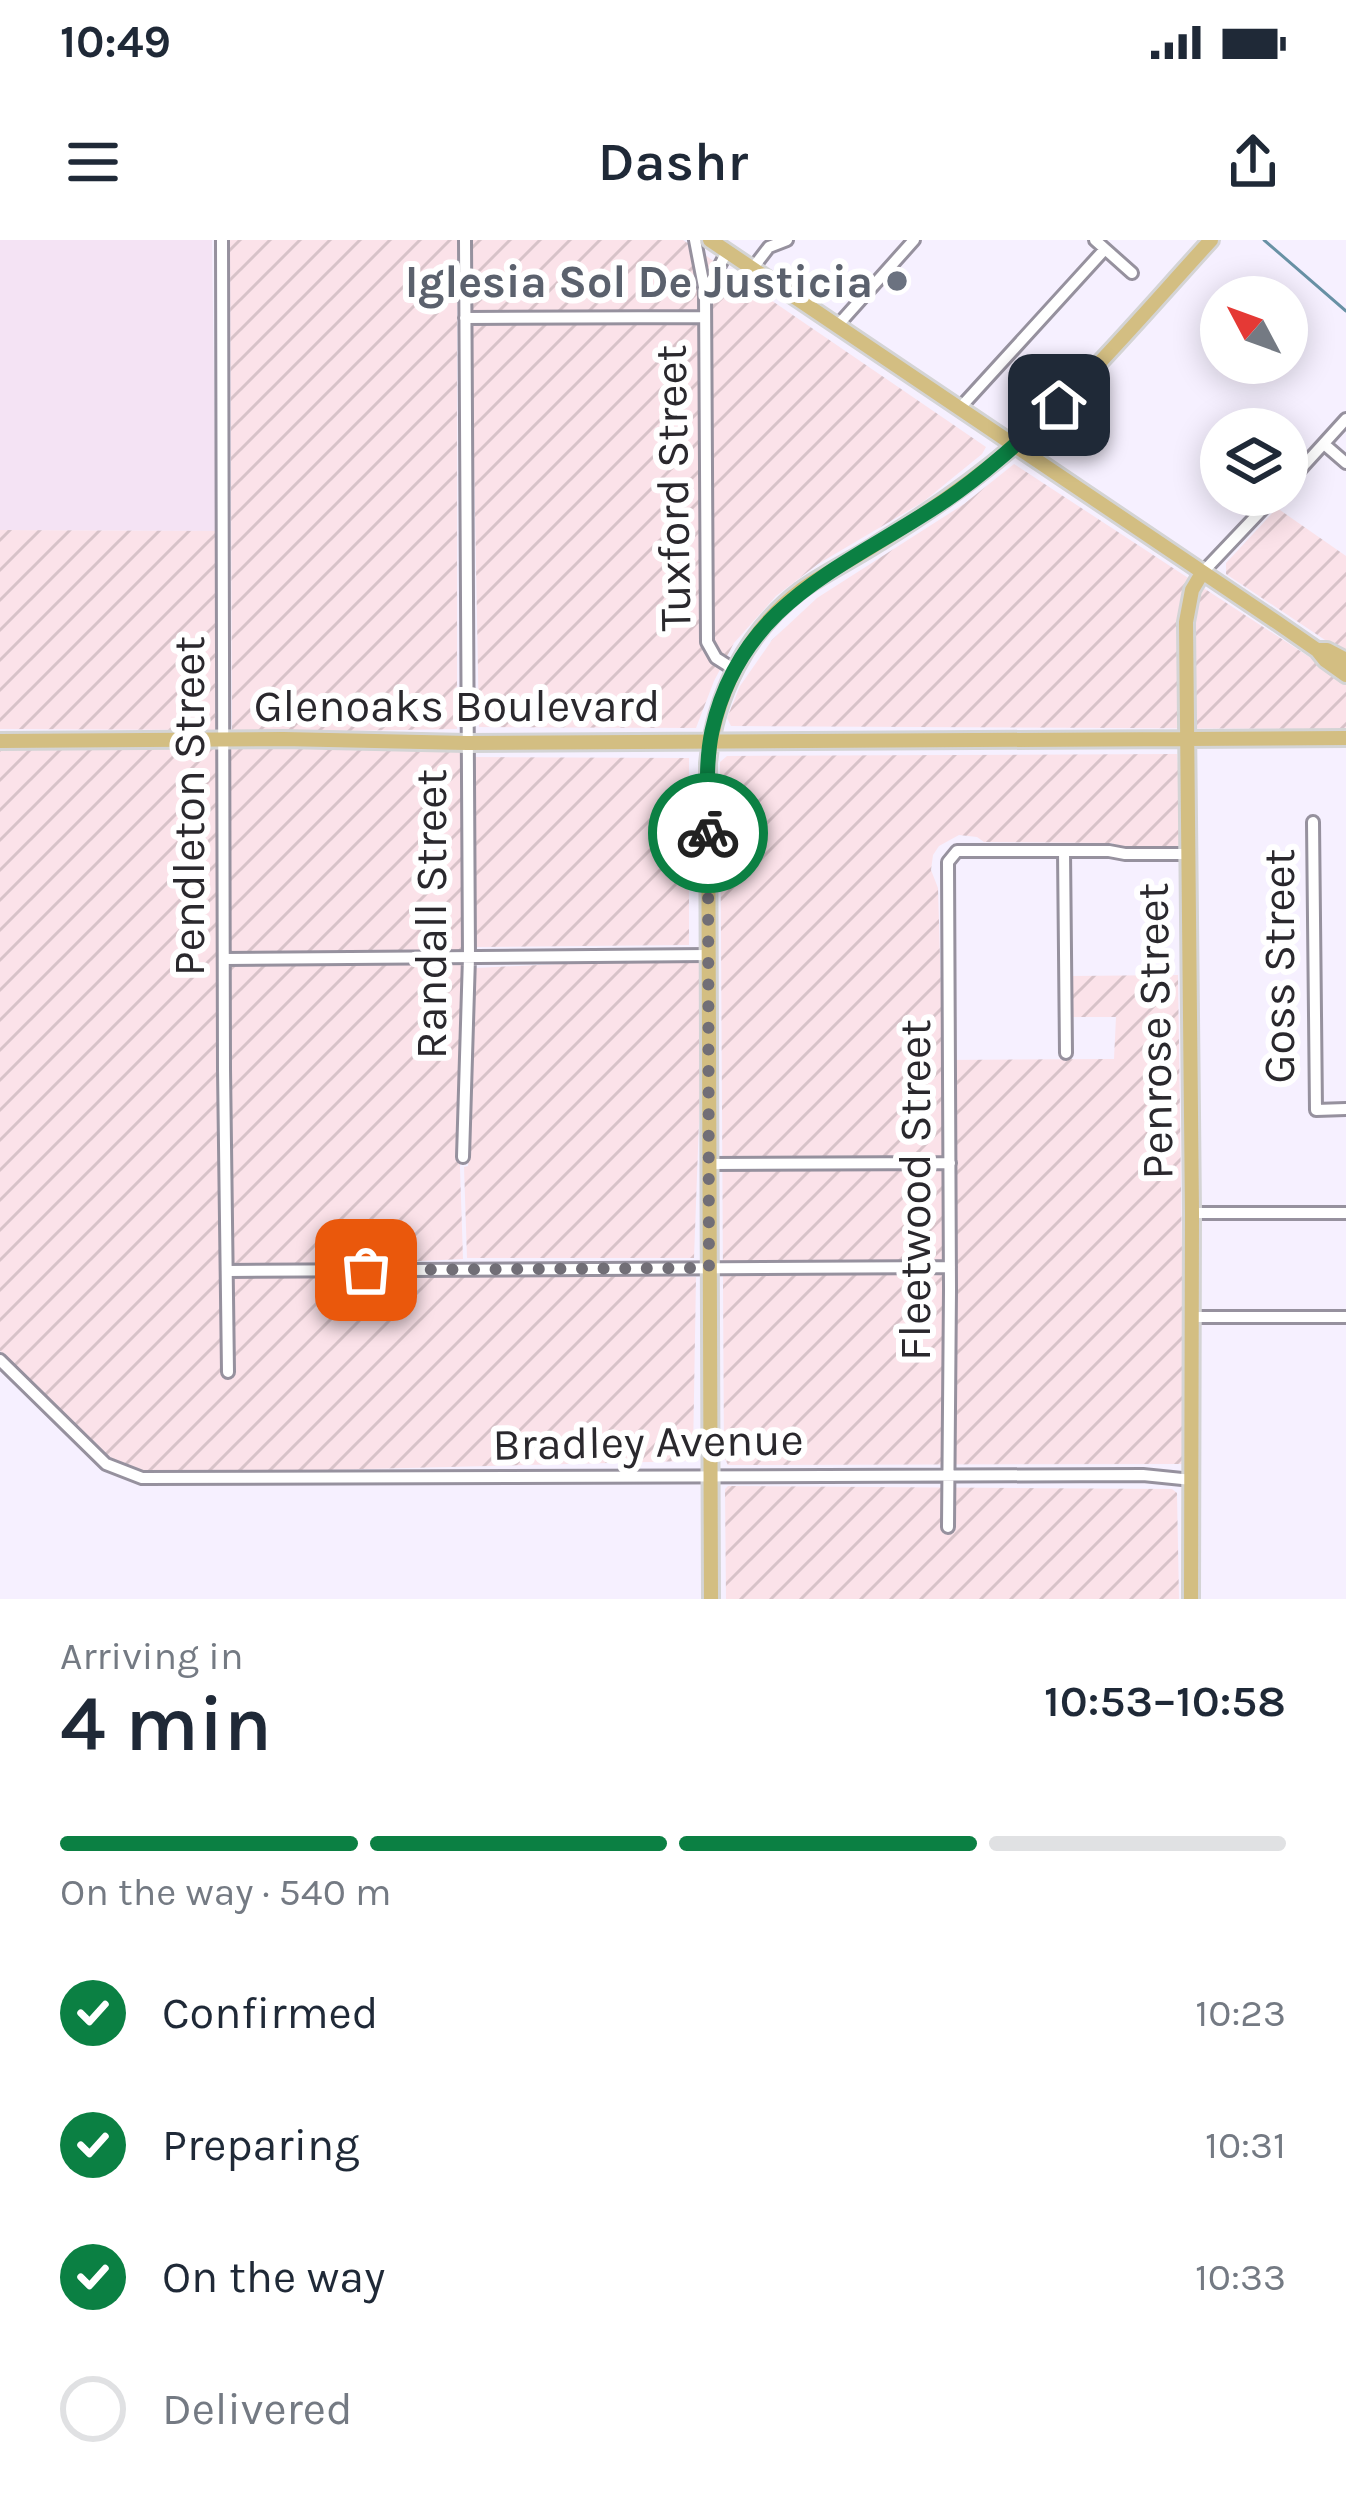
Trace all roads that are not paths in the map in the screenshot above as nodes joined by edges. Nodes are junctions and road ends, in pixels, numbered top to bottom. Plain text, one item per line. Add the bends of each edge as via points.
1 (222, 240) edge
2 (465, 240) edge
3 (695, 240) edge
4 (710, 240) edge
5 (787, 240) edge
6 (914, 240) edge
7 (1211, 240) edge
8 (1100, 245) edge
9 (727, 252) junction
10 (752, 268) junction
11 (1132, 273) dead end
12 (705, 292) junction
13 (705, 317) junction
14 (465, 318) junction
15 (838, 326) junction
16 (959, 409) junction
17 (1346, 419) edge
18 (1324, 444) junction
19 (1014, 446) junction
20 (1308, 461) edge
21 (1346, 464) edge
22 (1256, 516) edge
23 (1202, 573) junction
24 (1317, 650) junction
25 (1346, 660) edge
26 (735, 670) junction
27 (1346, 675) edge
28 (1186, 739) junction
29 (1346, 739) edge
30 (225, 740) junction
31 (0, 741) edge
32 (710, 742) junction
33 (467, 743) junction
34 (1313, 823) dead end
35 (1064, 851) junction
36 (1188, 854) junction
37 (708, 955) junction
38 (469, 957) junction
39 (224, 959) junction
40 (1066, 1053) dead end
41 (1346, 1109) edge
42 (463, 1156) dead end
43 (950, 1163) junction
44 (709, 1164) junction
45 (1192, 1213) junction
46 (1346, 1213) edge
47 (950, 1267) junction
48 (709, 1268) junction
49 (228, 1270) junction
50 (1191, 1317) junction
51 (1346, 1317) edge
52 (0, 1360) edge
53 (228, 1372) dead end
54 (708, 1475) junction
55 (950, 1476) junction
56 (1192, 1480) junction
57 (948, 1526) dead end
58 (710, 1599) edge
59 (1191, 1599) edge

1 - 30 street, Pendleton Street
2 - 14 street, Randall Street
3 - 12 street, Tuxford Street
4 - 9 main road
5 - 10 street
6 - 15 street
7 - 19 main road
8 - 11 street
8 - 16 street
9 - 10 main road
9 - 12 street, Tuxford Street
10 - 15 main road
12 - 13 street, Tuxford Street
13 - 14 street
13 - 26 street, Tuxford Street via 707,642
14 - 33 street, Randall Street
15 - 16 main road
16 - 19 main road
17 - 18 street
18 - 20 street
18 - 21 street
19 - 23 main road
19 - 26 main road via 947,499 802,590 769,620
22 - 23 street, Penrose Street
23 - 24 main road
23 - 28 main road, Penrose Street via 1187,607
24 - 25 main road
24 - 27 main road
26 - 32 main road
28 - 29 main road, Glenoaks Boulevard
28 - 32 main road, Glenoaks Boulevard
28 - 36 main road, Penrose Street
30 - 31 main road, Glenoaks Boulevard
30 - 33 main road, Glenoaks Boulevard
30 - 39 street, Pendleton Street
32 - 33 main road, Glenoaks Boulevard
32 - 37 main road
33 - 38 street, Randall Street
34 - 41 street, Goss Street via 1316,1110
35 - 36 street
35 - 40 street
35 - 43 street, Fleetwood Street via 957,851 948,862
36 - 45 main road, Penrose Street
37 - 38 street
37 - 44 main road
38 - 39 street
38 - 42 street, Randall Street
39 - 49 street, Pendleton Street
43 - 44 street
43 - 47 street, Fleetwood Street
44 - 48 main road
45 - 46 street
45 - 50 main road, Penrose Street
47 - 48 street
47 - 55 street, Fleetwood Street
48 - 49 street
48 - 54 main road
49 - 53 street, Pendleton Street
50 - 51 street
50 - 56 main road, Penrose Street
52 - 54 street, Bradley Avenue via 106,1464 142,1478
54 - 55 street, Bradley Avenue
54 - 58 main road
55 - 56 street, Bradley Avenue
55 - 57 street, Fleetwood Street
56 - 59 main road, Penrose Street

